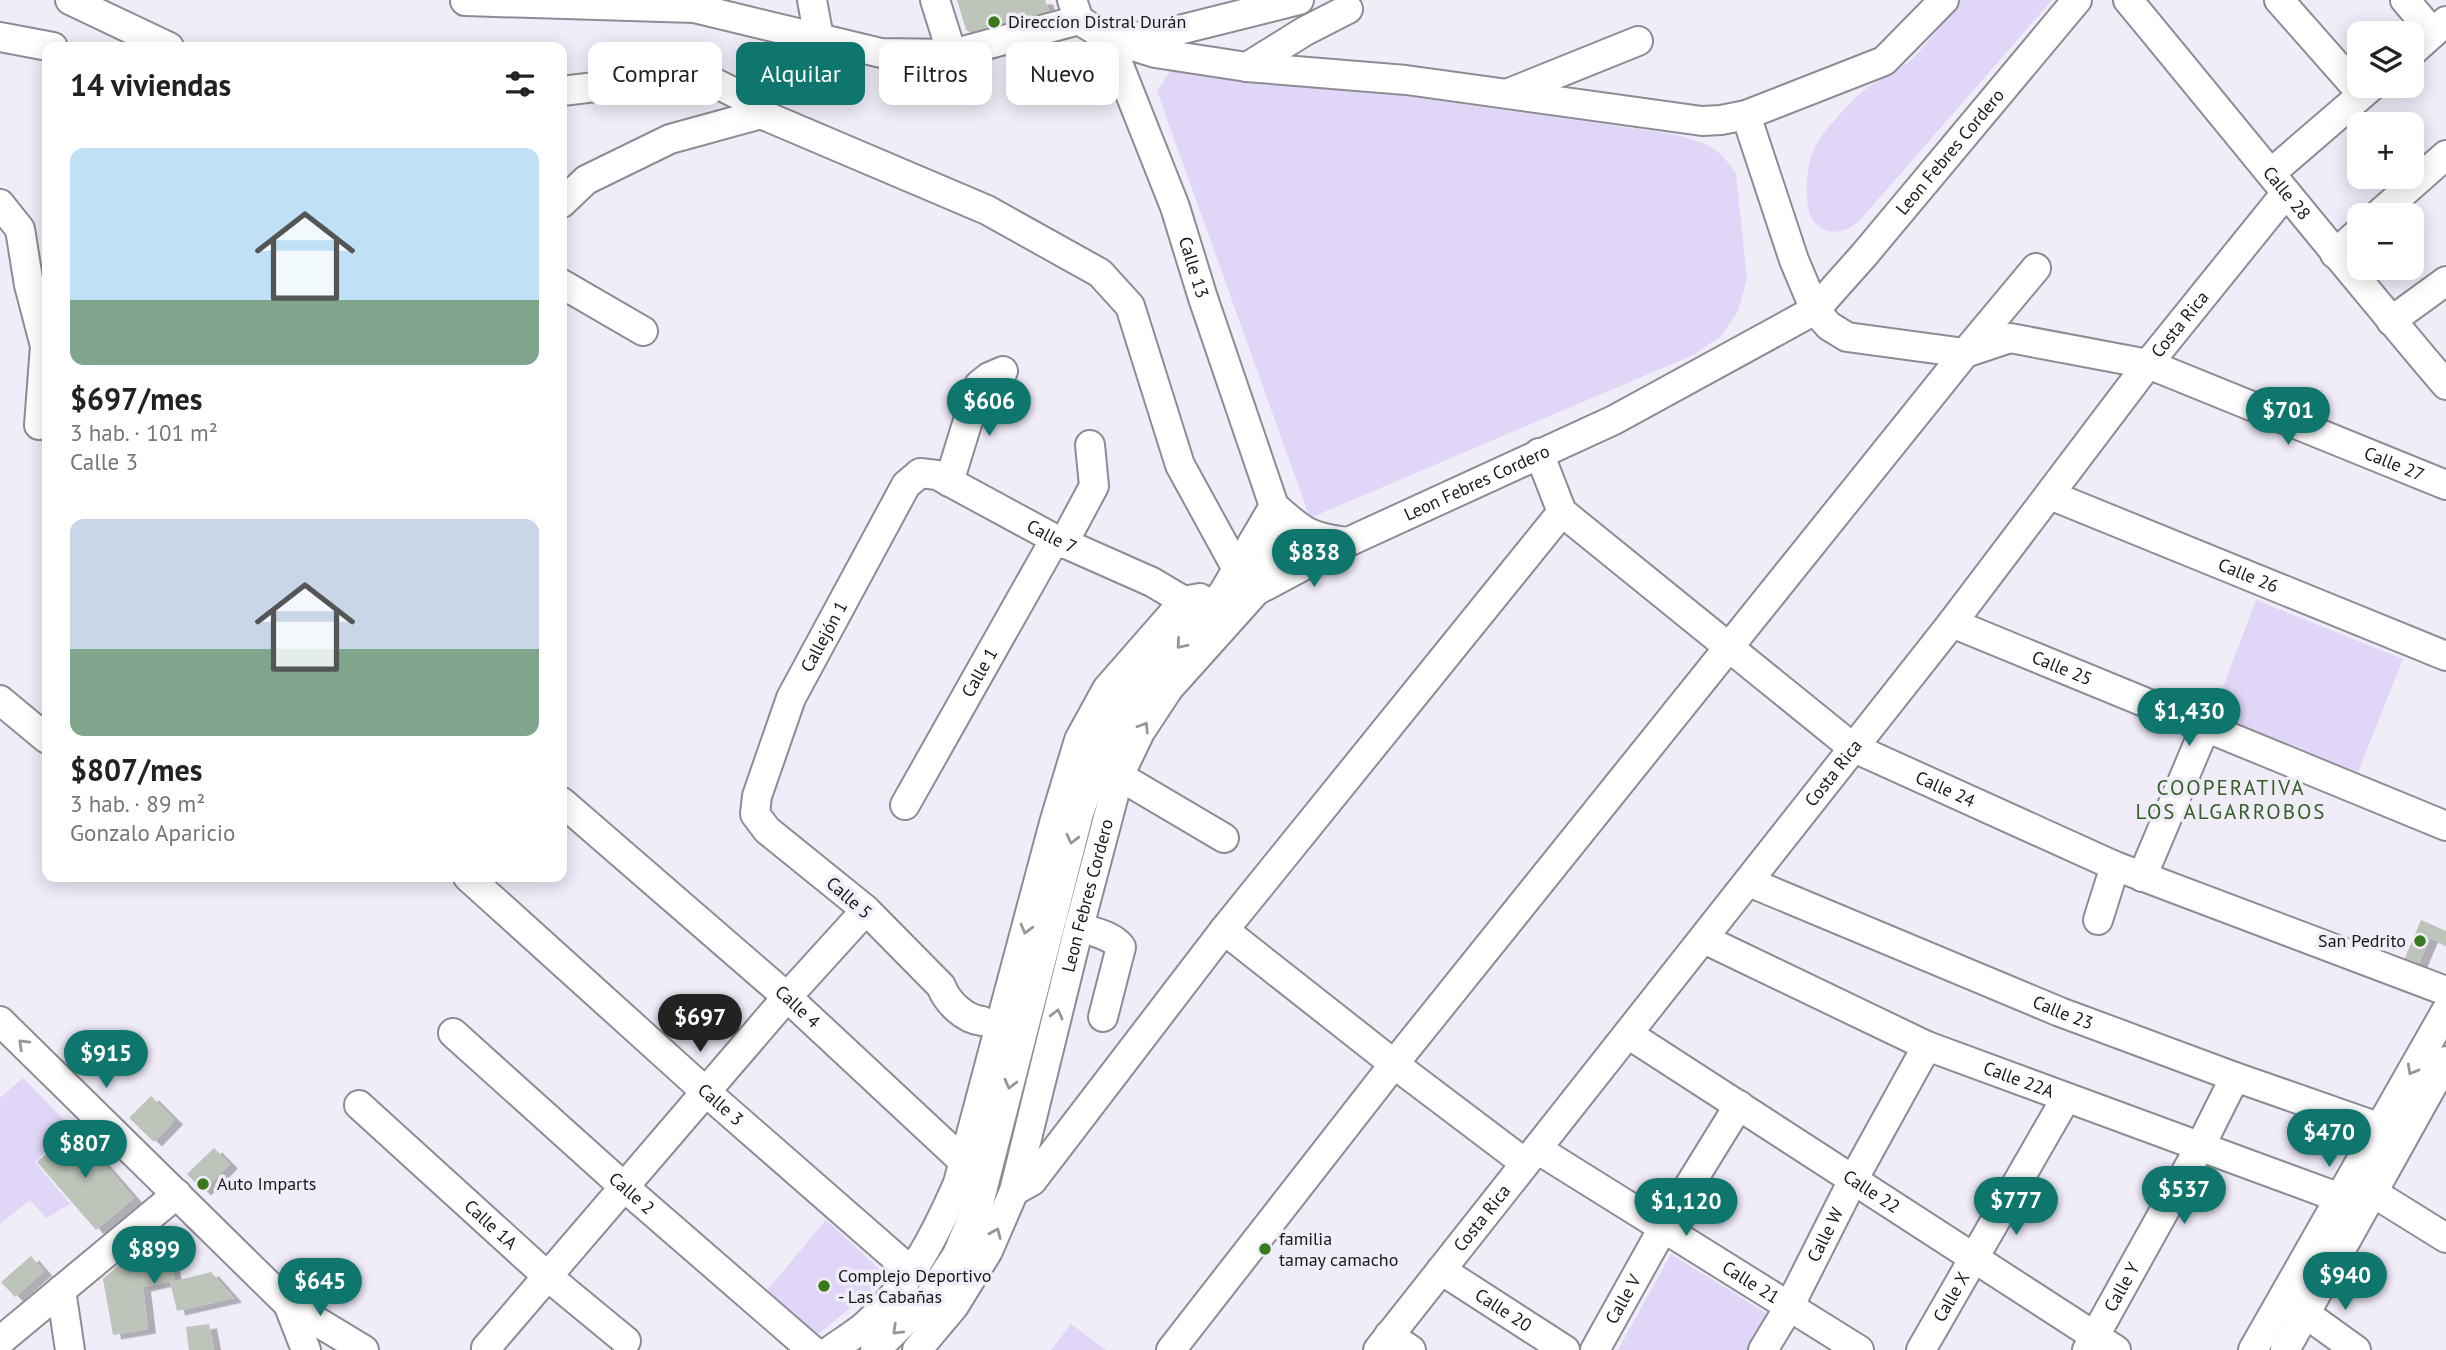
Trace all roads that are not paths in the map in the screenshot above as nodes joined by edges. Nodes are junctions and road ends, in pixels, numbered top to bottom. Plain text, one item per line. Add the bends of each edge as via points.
1 (70, 0) edge
2 (811, 0) edge
3 (935, 0) edge
4 (1299, 0) edge
5 (1944, 0) edge
6 (2077, 0) edge
7 (2128, 0) edge
8 (2279, 0) edge
9 (2405, 0) edge
10 (465, 1) edge
11 (557, 2) edge
12 (692, 4) edge
13 (1077, 7) edge
14 (1348, 9) dead end
15 (2439, 27) edge
16 (0, 37) edge
17 (819, 38) junction
18 (1108, 38) junction
19 (2424, 40) edge
20 (1638, 41) dead end
21 (158, 42) edge
22 (948, 42) edge
23 (984, 42) edge
24 (42, 45) edge
25 (879, 53) edge
26 (1247, 67) junction
27 (2347, 70) edge
28 (567, 90) edge
29 (1507, 94) junction
30 (2359, 98) edge
31 (761, 114) junction
32 (1746, 115) junction
33 (2441, 169) edge
34 (2279, 183) junction
35 (567, 198) edge
36 (2394, 203) edge
37 (0, 204) edge
38 (2347, 243) edge
39 (2335, 254) junction
40 (2036, 268) dead end
41 (2446, 281) edge
42 (567, 287) edge
43 (1815, 310) junction
44 (2391, 321) junction
45 (643, 331) dead end
46 (42, 335) edge
47 (1965, 353) junction
48 (2148, 364) junction
49 (1003, 371) dead end
50 (2446, 385) edge
51 (42, 386) edge
52 (39, 425) dead end
53 (1090, 445) dead end
54 (1539, 453) junction
55 (920, 473) joint
56 (949, 482) junction
57 (2446, 485) edge
58 (2050, 495) junction
59 (1274, 506) junction
60 (1562, 512) junction
61 (1295, 525) junction
62 (1059, 541) junction
63 (1348, 542) junction
64 (1230, 581) junction
65 (1256, 591) junction
66 (1184, 601) junction
67 (1952, 623) junction
68 (1728, 647) junction
69 (2446, 656) edge
70 (0, 701) edge
71 (2205, 728) junction
72 (42, 735) edge
73 (1852, 747) junction
74 (1119, 776) junction
75 (905, 805) dead end
76 (567, 806) edge
77 (755, 814) joint
78 (2446, 826) edge
79 (1224, 838) dead end
80 (2115, 866) junction
81 (2142, 877) junction
82 (474, 882) edge
83 (1749, 882) junction
84 (866, 911) junction
85 (2098, 920) dead end
86 (1079, 927) junction
87 (1224, 930) junction
88 (1704, 939) junction
89 (2446, 991) edge
90 (787, 997) junction
91 (2446, 1011) edge
92 (1103, 1017) dead end
93 (0, 1021) edge
94 (453, 1032) dead end
95 (1628, 1034) junction
96 (1000, 1036) junction
97 (1927, 1046) junction
98 (1046, 1059) junction
99 (2446, 1061) edge
100 (1394, 1064) junction
101 (2235, 1077) junction
102 (706, 1092) junction
103 (2066, 1098) junction
104 (359, 1105) dead end
105 (1739, 1105) junction
106 (2381, 1128) junction
107 (2200, 1145) junction
108 (1531, 1156) junction
109 (963, 1161) junction
110 (1853, 1180) junction
111 (623, 1186) junction
112 (1014, 1191) junction
113 (2372, 1192) junction
114 (177, 1194) junction
115 (2340, 1198) junction
116 (1663, 1228) junction
117 (2446, 1238) edge
118 (1975, 1260) junction
119 (1441, 1270) junction
120 (912, 1272) junction
121 (547, 1276) junction
122 (61, 1290) junction
123 (288, 1304) junction
124 (1789, 1307) junction
125 (2306, 1314) junction
126 (0, 1341) edge
127 (626, 1341) dead end
128 (1393, 1345) edge
129 (2099, 1345) edge
130 (486, 1348) dead end
131 (69, 1350) edge
132 (306, 1350) edge
133 (364, 1350) edge
134 (812, 1350) edge
135 (831, 1350) edge
136 (875, 1350) edge
137 (917, 1350) edge
138 (1171, 1350) edge
139 (1565, 1350) edge
140 (1595, 1350) edge
141 (1763, 1350) edge
142 (1859, 1350) edge
143 (1921, 1350) edge
144 (2253, 1350) edge
145 (2285, 1350) edge
146 (2356, 1350) edge

1 - 21 street
2 - 17 street
3 - 22 street
4 - 18 street via 1155,36
5 - 32 street via 1884,61
6 - 43 street, Leon Febres Cordero
7 - 34 street, Calle 28
8 - 27 street
9 - 15 street
10 - 11 street
11 - 12 street
12 - 17 street
13 - 18 street
13 - 23 street
14 - 26 street
15 - 19 street
16 - 24 street
17 - 25 street
18 - 26 street via 1156,53
18 - 59 street, Calle 13 via 1175,207
20 - 29 street
26 - 29 street
28 - 31 street via 687,76 711,81 743,97
29 - 32 street via 1702,121
30 - 34 street
31 - 35 street via 670,139 586,180
31 - 64 street via 987,210 1100,273 1129,306 1180,465
32 - 43 street
33 - 36 street
34 - 39 street, Calle 28
34 - 48 street, Costa Rica
37 - 46 street via 19,229
38 - 39 street
39 - 44 street, Calle 28
40 - 47 street
41 - 44 street
42 - 45 street
43 - 47 street via 1847,337
43 - 54 street, Leon Febres Cordero via 1614,420
44 - 50 street, Calle 28
47 - 48 street, Calle 27 via 2010,338
47 - 68 street
48 - 57 street, Calle 27
48 - 58 street, Costa Rica
49 - 56 street via 979,385
51 - 52 street
53 - 62 street, Calle 1 via 1094,486
54 - 60 street, Calle 24
54 - 63 street, Leon Febres Cordero
55 - 56 street, Calle 7
55 - 77 street, Callejón 1 via 906,485 790,698
56 - 62 street, Calle 7
58 - 67 street, Costa Rica
58 - 69 street, Calle 26
59 - 61 street, Calle 13
59 - 64 street, Leon Febres Cordero
60 - 68 street, Calle 24
60 - 87 street
61 - 63 street via 1317,538
61 - 65 street, Leon Febres Cordero
62 - 66 street, Calle 7
62 - 75 street, Calle 1
63 - 65 street, Leon Febres Cordero
64 - 65 street
64 - 66 street
64 -> 96 street, Leon Febres Cordero via 1125,708 1098,759
74 -> 65 street, Leon Febres Cordero via 1169,688
66 -> 96 street via 1107,689 1079,740
67 - 71 street, Calle 25
67 - 73 street, Costa Rica
68 - 73 street, Calle 24
68 - 100 street
70 - 72 street
71 - 78 street, Calle 25
71 - 81 street
73 - 80 street, Calle 24
73 - 83 street, Costa Rica
74 - 79 street
74 - 86 street, Leon Febres Cordero
76 - 90 street, Calle 4
77 - 84 street, Calle 5 via 767,830
80 - 81 street, Calle 24
80 - 85 street
81 - 89 street, Calle 24
82 - 102 street, Calle 3
83 - 88 street, Costa Rica
83 - 101 street, Calle 23 via 2060,1012
84 - 90 street
84 - 96 street, Calle 5 via 941,986 945,996 971,1020
86 - 92 street via 1121,947
98 -> 86 street, Leon Febres Cordero
87 - 100 street, Calle 21
87 - 112 street via 1045,1166 1032,1181
88 - 95 street, Costa Rica
88 - 97 street, Calle 22A
90 - 102 street
90 - 109 street, Calle 4
91 -> 106 street
114 -> 93 street
94 - 111 street, Calle 2
95 - 105 street, Calle 22
95 - 108 street, Costa Rica
96 - 98 street, Calle 5
96 - 109 street
96 -> 136 street, Leon Febres Cordero via 979,1203 957,1255 928,1299
97 - 103 street, Calle 22A
97 - 110 street, Calle W
98 - 112 street, Leon Febres Cordero
99 - 113 street
100 - 108 street, Calle 21
100 - 138 street
101 - 106 street, Calle 23
101 - 107 street, Calle Y
102 - 111 street
102 - 120 street, Calle 3
103 - 107 street, Calle 22A
103 - 118 street, Calle X
104 - 121 street, Calle 1A
105 - 110 street, Calle 22
105 - 116 street, Calle V
106 - 115 street
107 - 115 street, Calle 22A
107 - 129 street, Calle Y
108 - 116 street, Calle 21
108 - 119 street, Costa Rica
109 - 120 street via 935,1235
110 - 118 street, Calle 22
110 - 124 street, Calle W
111 - 121 street
111 - 134 street, Calle 2
137 -> 112 street, Leon Febres Cordero via 954,1306 988,1251
113 - 117 street
113 - 125 street
114 - 122 street
114 - 123 street
115 - 144 street
116 - 124 street, Calle 21
116 - 140 street, Calle V
118 - 129 street, Calle 22
118 - 143 street, Calle X
119 - 128 street, Costa Rica
119 - 139 street, Calle 20
120 - 135 street via 866,1325
121 - 127 street, Calle 1A
121 - 130 street
122 - 126 street
122 - 131 street
123 - 132 street
123 - 133 street
124 - 141 street, Calle W
124 - 142 street, Calle 21
125 - 145 street
125 - 146 street

